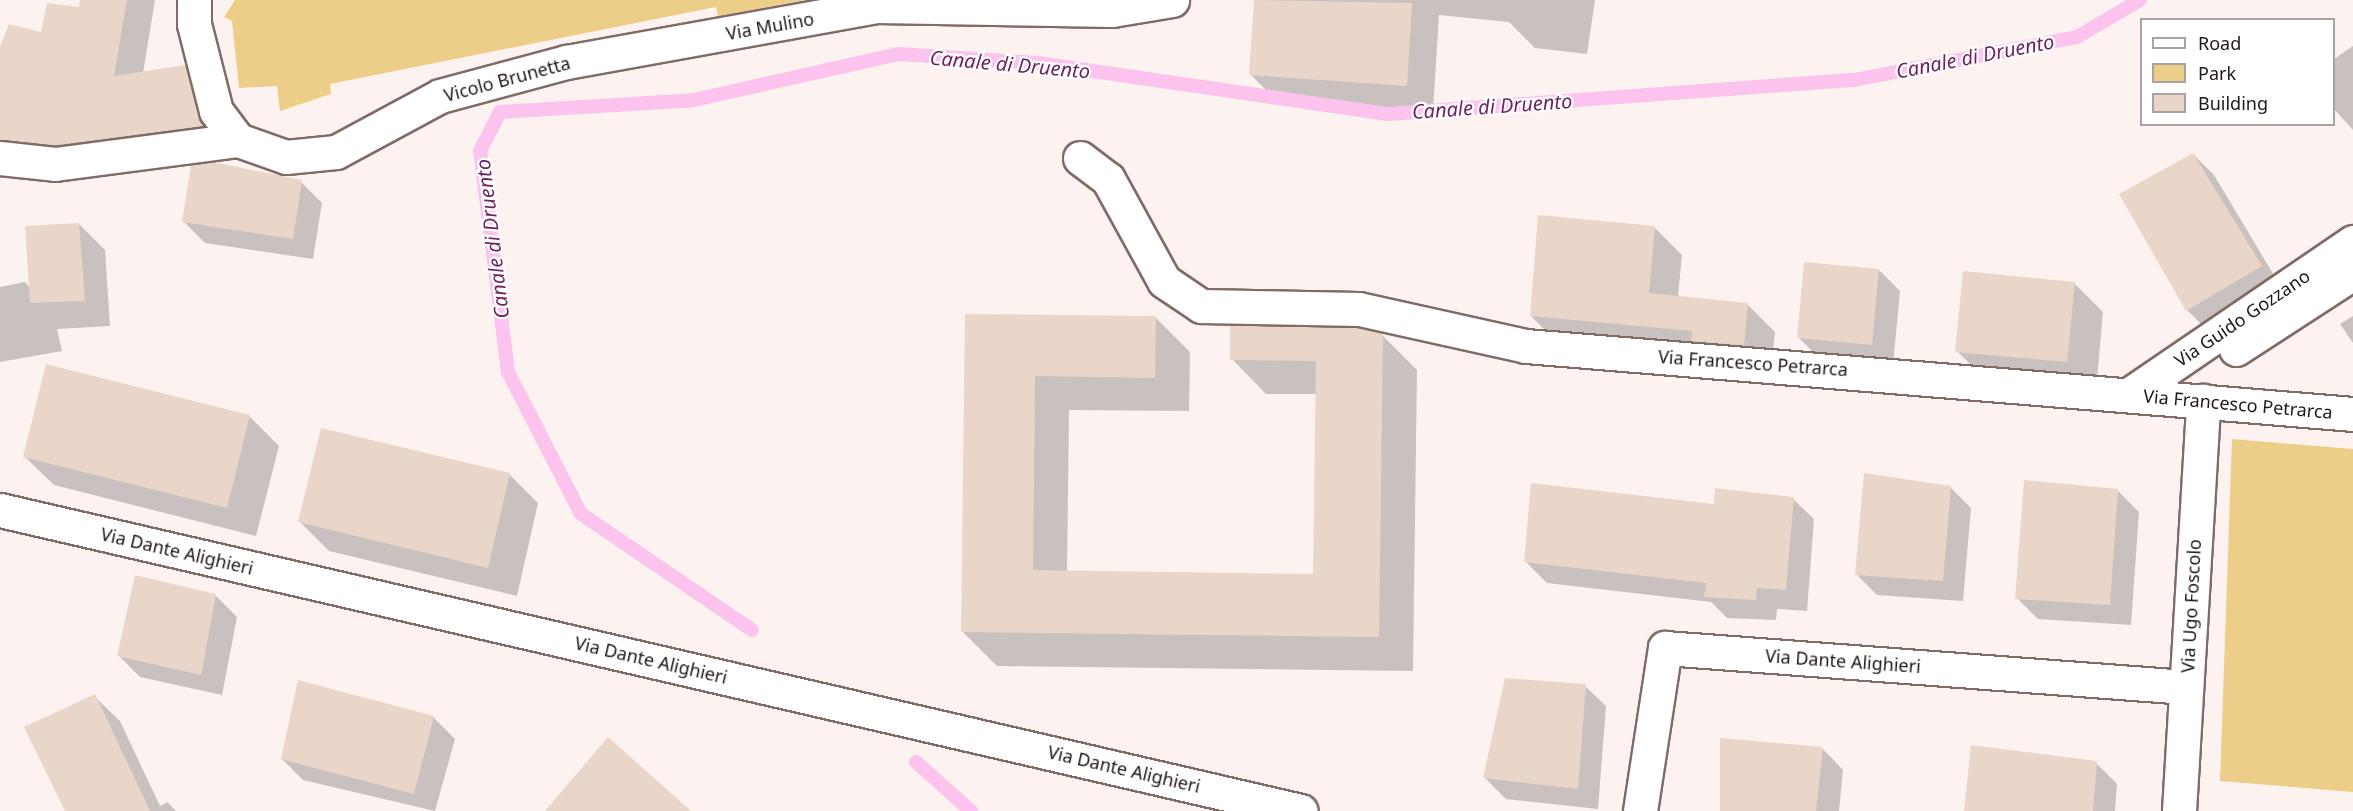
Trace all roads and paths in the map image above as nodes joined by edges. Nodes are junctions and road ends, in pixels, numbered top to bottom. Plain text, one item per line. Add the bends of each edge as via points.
1 (194, 0) edge
2 (1172, 0) edge
3 (653, 48) joint
4 (238, 140) junction
5 (0, 158) edge
6 (1080, 158) dead end
7 (2353, 242) edge
8 (2353, 273) edge
9 (2146, 396) junction
10 (2203, 401) junction
11 (2353, 414) edge
12 (0, 510) edge
13 (2186, 687) junction
14 (1301, 811) edge
15 (1640, 811) edge
16 (2179, 811) edge

1 - 4 street via 194,24 216,111
2 - 3 street, Via Mulino via 1112,10 877,6
3 - 4 street, Vicolo Brunetta via 566,62 440,96 336,152 286,156
4 - 5 street via 56,164
6 - 9 street, Via Francesco Petrarca via 1108,179 1164,281 1201,306 1359,309 1526,346
7 - 9 street, Via Guido Gozzano
8 - 9 street, Via Guido Gozzano
9 - 10 street, Via Francesco Petrarca
10 - 11 street, Via Francesco Petrarca
10 - 13 street, Via Ugo Foscolo
12 - 14 street, Via Dante Alighieri
13 - 15 street, Via Dante Alighieri via 1665,648
13 - 16 street, Via Ugo Foscolo

